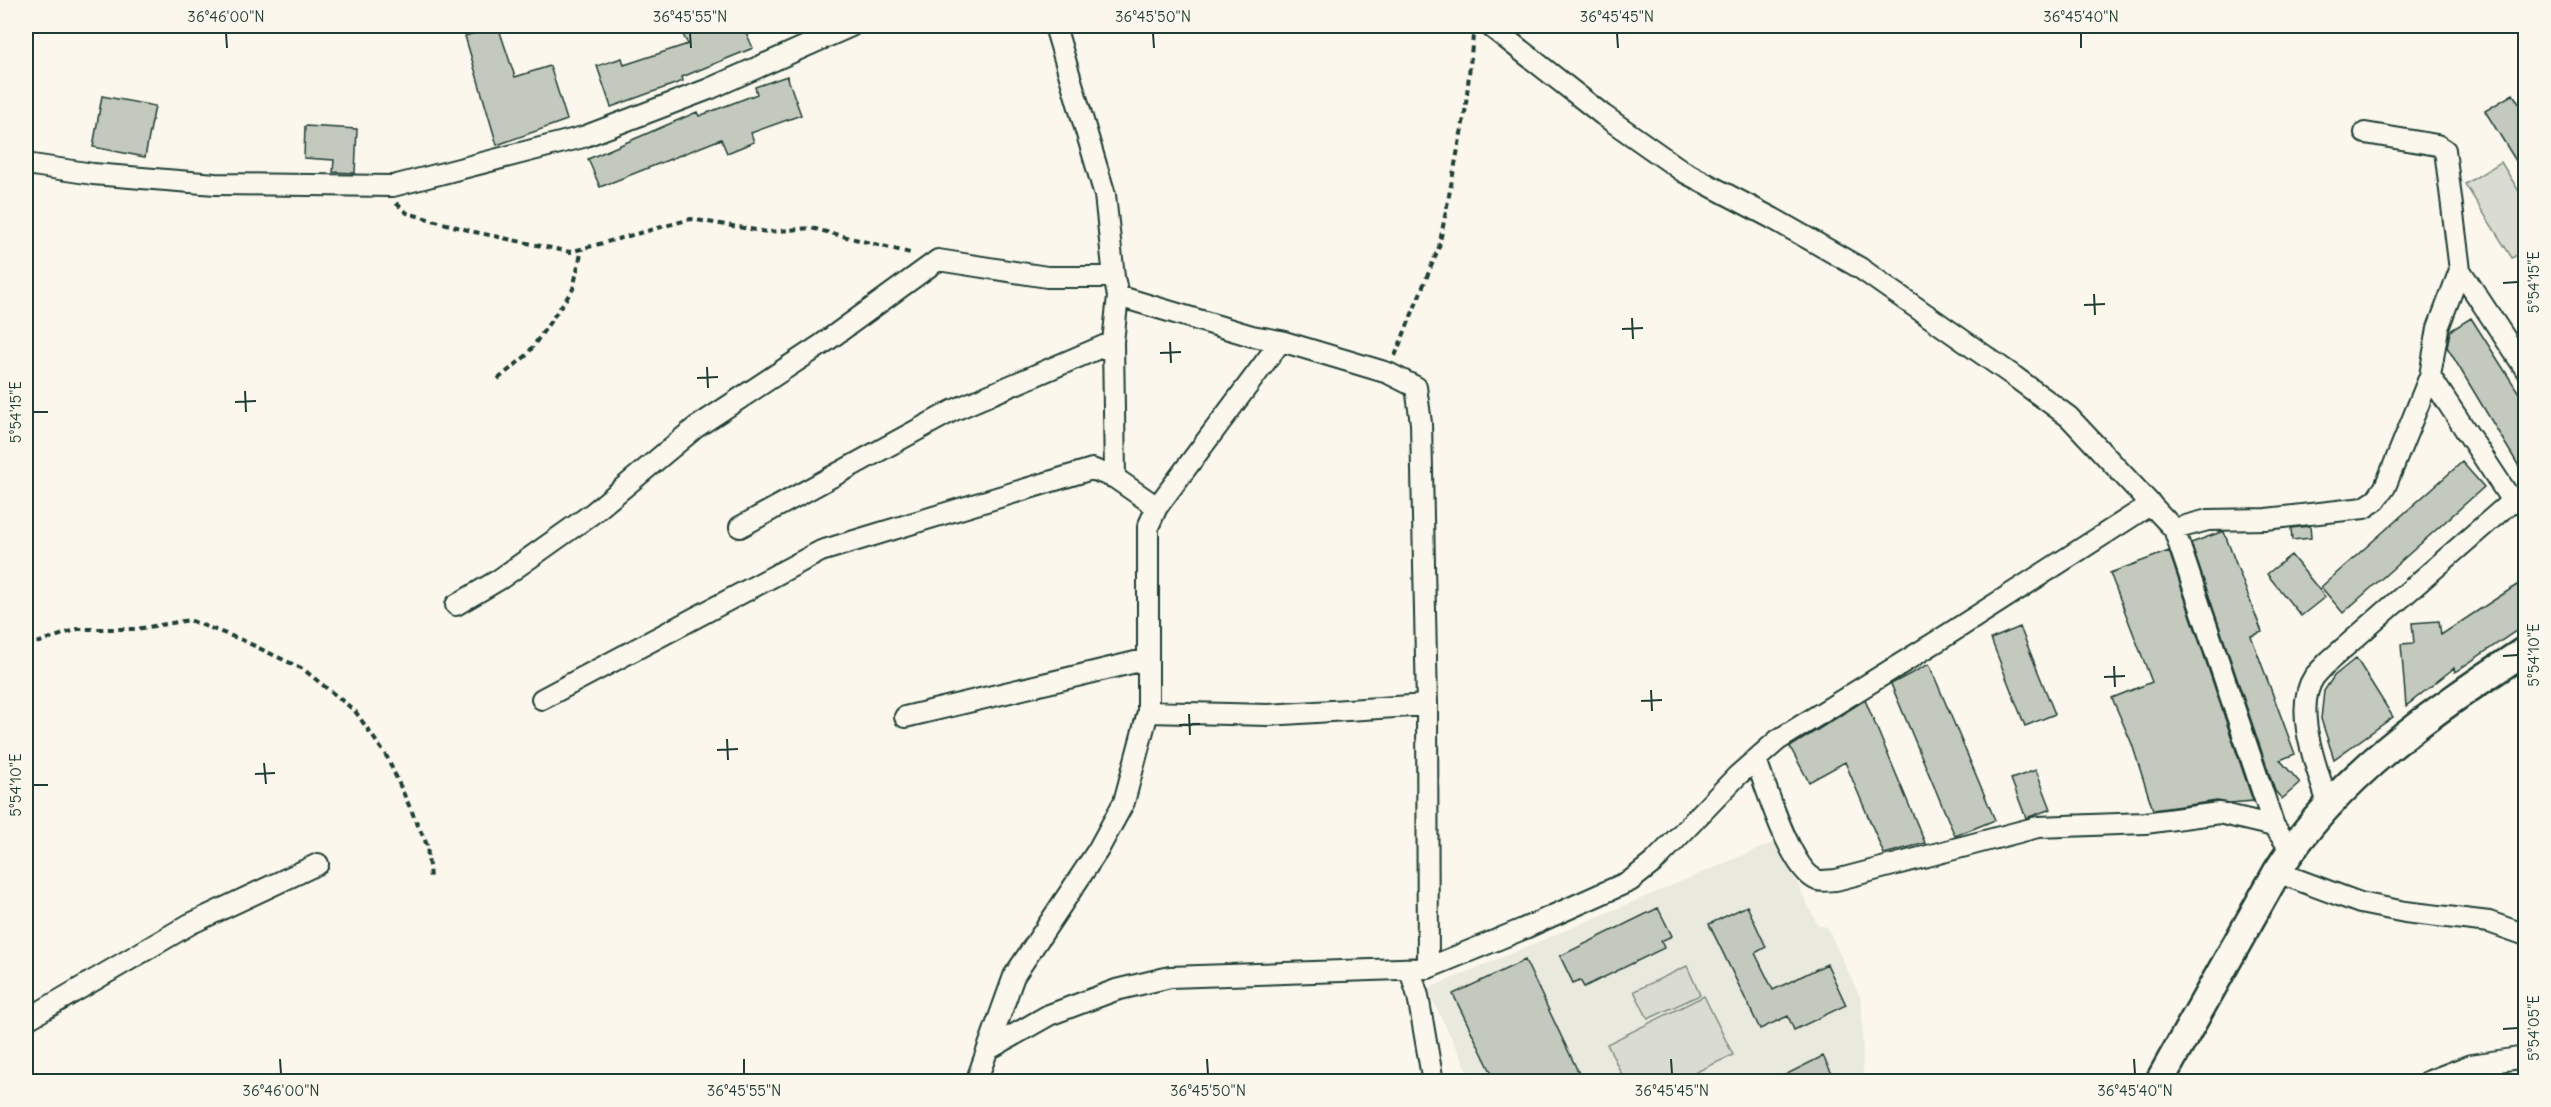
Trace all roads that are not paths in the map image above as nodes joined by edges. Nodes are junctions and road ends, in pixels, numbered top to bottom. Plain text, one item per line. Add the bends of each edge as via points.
1 (851, 26) edge
2 (1055, 26) edge
3 (1490, 26) edge
4 (2364, 133) dead end
5 (26, 164) edge
6 (2460, 270) junction
7 (1116, 286) junction
8 (1281, 341) junction
9 (1113, 342) junction
10 (2526, 370) edge
11 (2430, 376) junction
12 (1115, 478) junction
13 (2519, 502) edge
14 (2151, 504) junction
15 (1157, 507) junction
16 (740, 527) dead end
17 (2174, 529) junction
18 (456, 605) dead end
19 (2526, 650) edge
20 (1148, 659) junction
21 (542, 699) dead end
22 (1427, 705) junction
23 (1148, 712) junction
24 (906, 717) dead end
25 (1756, 760) junction
26 (2328, 804) junction
27 (2274, 826) junction
28 (2284, 861) junction
29 (318, 864) dead end
30 (2526, 935) edge
31 (1419, 969) junction
32 (26, 1020) edge
33 (989, 1049) junction
34 (2526, 1057) edge
35 (976, 1082) edge
36 (1433, 1082) edge
37 (2159, 1082) edge
38 (2427, 1082) edge

1 - 5 street via 583,137 393,186 215,184
2 - 7 street via 1105,195
3 - 14 street via 1603,115 1684,172 1860,268 2016,377 2069,417
4 - 6 street via 2437,145 2445,150
6 - 10 street
6 - 11 street via 2438,328
7 - 8 street via 1252,336
7 - 9 street
7 - 18 street via 938,260 821,345 695,428 593,513
8 - 15 street
8 - 22 street via 1388,373 1416,387 1421,423
9 - 12 street
9 - 16 street via 952,411
11 - 13 street
11 - 17 street via 2385,487 2364,508 2266,519 2208,520
12 - 15 street
12 - 21 street via 1092,469 821,551
13 - 26 street via 2313,678 2306,728
14 - 17 street
14 - 25 street via 1778,740
15 - 20 street via 1148,527
17 - 27 street
19 - 26 main road via 2445,703
20 - 23 street
20 - 24 street
22 - 23 street via 1268,715
22 - 31 street
23 - 33 street via 1124,802 1098,850 1014,976
25 - 27 street via 1788,845 1804,871 1817,880 1836,880 2038,827 2145,823 2219,813
25 - 31 street via 1630,881 1523,929
26 - 28 main road
27 - 28 street
28 - 30 street via 2360,903 2489,922
28 - 37 main road
29 - 32 street via 190,924
31 - 33 street via 1170,977 1116,990 1049,1015
31 - 36 street via 1418,996
33 - 35 street
34 - 38 street via 2471,1065

